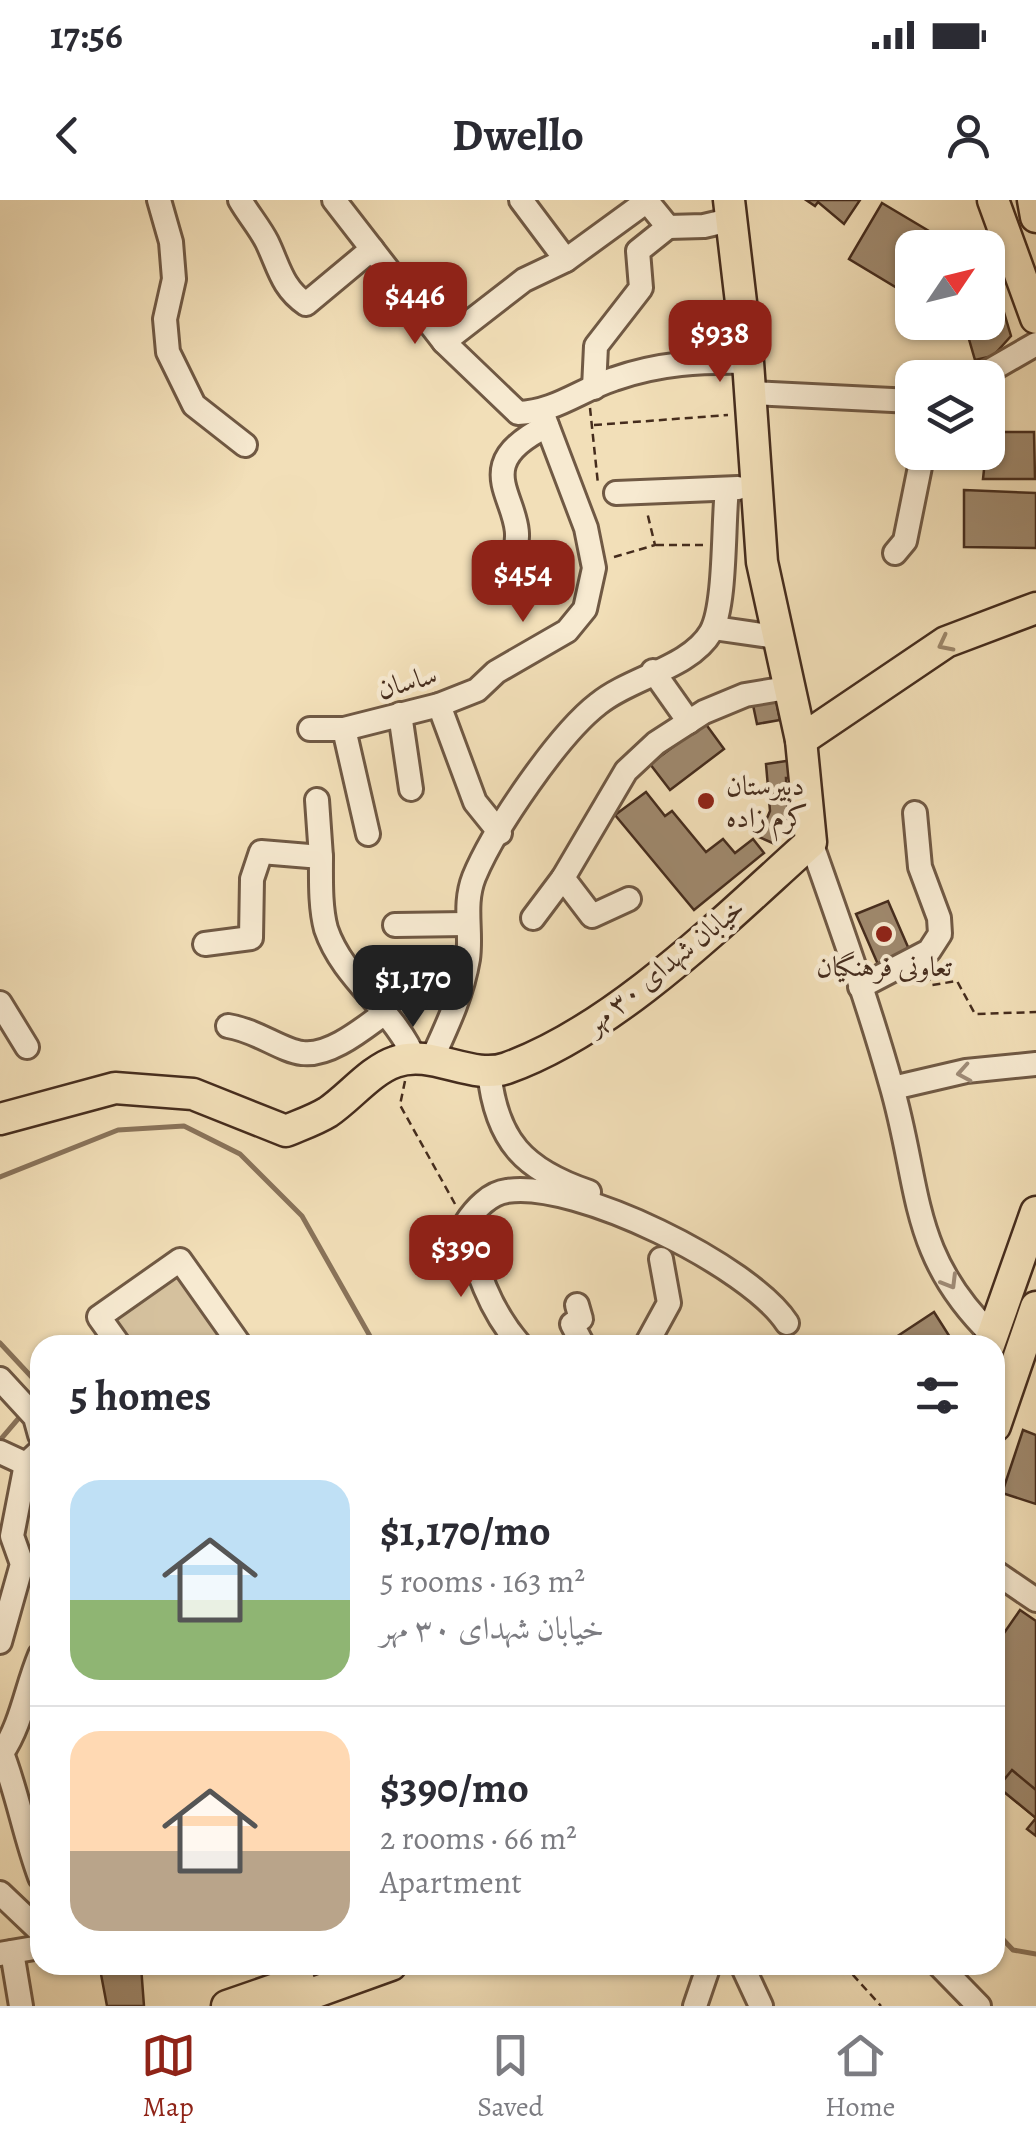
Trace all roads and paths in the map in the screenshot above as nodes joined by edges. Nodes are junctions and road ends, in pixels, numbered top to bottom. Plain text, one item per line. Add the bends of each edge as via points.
1 (159, 200) edge
2 (240, 200) edge
3 (334, 200) edge
4 (520, 200) edge
5 (994, 200) edge
6 (1032, 200) edge
7 (646, 201) edge
8 (731, 210) edge
9 (1036, 216) edge
10 (668, 227) junction
11 (372, 249) junction
12 (566, 260) junction
13 (1036, 318) edge
14 (444, 342) junction
15 (1036, 344) edge
16 (748, 362) junction
17 (1005, 362) edge
18 (590, 390) junction
19 (895, 402) edge
20 (750, 404) junction
21 (545, 419) junction
22 (594, 425) junction
23 (244, 445) dead end
24 (919, 470) edge
25 (742, 488) junction
26 (642, 491) junction
27 (616, 493) joint
28 (655, 545) junction
29 (721, 546) junction
30 (895, 554) dead end
31 (593, 564) junction
32 (486, 585) dead end
33 (1036, 608) edge
34 (714, 628) junction
35 (776, 636) junction
36 (652, 671) junction
37 (787, 688) junction
38 (439, 705) junction
39 (400, 714) junction
40 (689, 722) junction
41 (344, 728) junction
42 (310, 729) dead end
43 (800, 740) junction
44 (411, 789) dead end
45 (318, 800) dead end
46 (914, 813) dead end
47 (500, 833) junction
48 (368, 834) dead end
49 (811, 842) junction
50 (321, 857) junction
51 (564, 878) junction
52 (628, 898) dead end
53 (532, 918) dead end
54 (395, 924) dead end
55 (466, 924) junction
56 (205, 944) dead end
57 (917, 958) junction
58 (860, 987) junction
59 (0, 1003) edge
60 (386, 1012) junction
61 (1036, 1012) edge
62 (228, 1026) dead end
63 (27, 1047) dead end
64 (419, 1060) junction
65 (1036, 1064) edge
66 (488, 1071) junction
67 (892, 1088) junction
68 (0, 1119) edge
69 (1036, 1212) edge
70 (466, 1223) junction
71 (662, 1259) dead end
72 (578, 1304) dead end
73 (1036, 1307) edge
74 (788, 1327) edge
75 (112, 1335) edge
76 (233, 1335) edge
77 (511, 1335) edge
78 (578, 1335) edge
79 (652, 1335) edge
80 (987, 1335) edge
81 (993, 1335) edge
82 (0, 1379) edge
83 (1005, 1397) edge
84 (30, 1416) edge
85 (0, 1452) edge
86 (30, 1457) edge
87 (30, 1469) edge
88 (1005, 1579) edge
89 (1036, 1600) edge
90 (0, 1642) edge
91 (30, 1679) edge
92 (4, 1765) edge
93 (30, 1850) edge
94 (0, 1892) edge
95 (30, 1920) edge
96 (6, 1953) edge
97 (312, 1975) edge
98 (338, 1975) edge
99 (706, 1975) edge
100 (747, 1975) edge
101 (853, 1975) edge
102 (949, 1975) edge
103 (286, 1985) edge
104 (20, 2006) edge
105 (227, 2006) edge
106 (696, 2006) edge
107 (762, 2006) edge
108 (881, 2006) edge
109 (980, 2006) edge

1 - 23 street via 174,279 165,319 168,352 194,405
2 - 11 street via 268,244 274,267 306,304
3 - 11 street
4 - 12 street
5 - 13 main road
6 - 9 main road
7 - 10 street
7 - 12 street
8 - 10 street
8 - 16 main road
10 - 18 street via 638,251 641,288 596,346
11 - 14 street
12 - 14 street via 524,280
14 - 21 street via 518,413
15 - 17 street
16 - 18 street via 686,361
16 - 20 main road
18 - 21 street
18 - 22 path
19 - 20 street
20 - 22 path
20 - 25 main road
21 - 31 street, ساسان
21 - 32 street via 508,452 501,471 514,536 510,562
22 - 27 path via 596,479 606,494
24 - 30 street via 905,540
25 - 26 street
25 - 29 street
25 - 35 main road
26 - 27 street
26 - 28 path
28 - 29 path
28 - 31 path
29 - 34 street
31 - 38 street, ساسان via 585,609 567,631 476,690
33 -> 43 main road via 946,642
34 - 35 street
34 - 36 street via 698,650
35 - 37 main road
36 - 40 street
36 - 47 street via 598,704 566,735
37 - 40 street via 745,695
37 - 43 main road
38 - 39 street, ساسان
38 - 47 street via 475,802
39 - 41 street, ساسان
39 - 44 street
40 - 51 street via 626,771
41 - 42 street, ساسان
41 - 48 street
43 - 49 main road
45 - 50 street
46 - 57 street via 920,867 940,934
47 - 55 street via 474,877
49 - 58 street
49 - 66 main road, خیابان شهدای ۳۰ مهر via 692,948 580,1033
50 - 56 street via 261,852 252,879 250,938
50 - 60 street via 326,928
51 - 52 street via 592,916
51 - 53 street
54 - 55 street
55 - 64 street via 469,954 457,1006
57 - 58 street
57 - 61 path via 932,985 957,982 975,1014
58 - 67 street
59 - 63 street
60 - 62 street via 302,1054 255,1030
60 - 64 street
64 - 66 main road
64 - 68 main road via 394,1062 325,1114 286,1131 193,1094 115,1088
64 - 70 path via 400,1105
65 -> 67 street
66 - 74 street via 500,1122 518,1156 674,1229
67 -> 80 street via 918,1220
69 - 81 main road
70 - 74 street via 505,1190 538,1192 646,1223 716,1264 772,1306
70 - 77 street via 496,1318
71 - 79 street via 669,1304
72 - 78 street via 582,1319 572,1324
73 - 83 main road
75 - 76 street via 99,1317 180,1260
82 - 84 street
85 - 86 street
87 - 90 street via 12,1536 22,1564
88 - 89 street
91 - 92 street
92 - 93 street
94 - 95 street
96 - 104 street
97 - 103 main road
98 - 103 main road
99 - 106 street
100 - 107 street
101 - 108 path
102 - 109 street
103 - 105 main road

